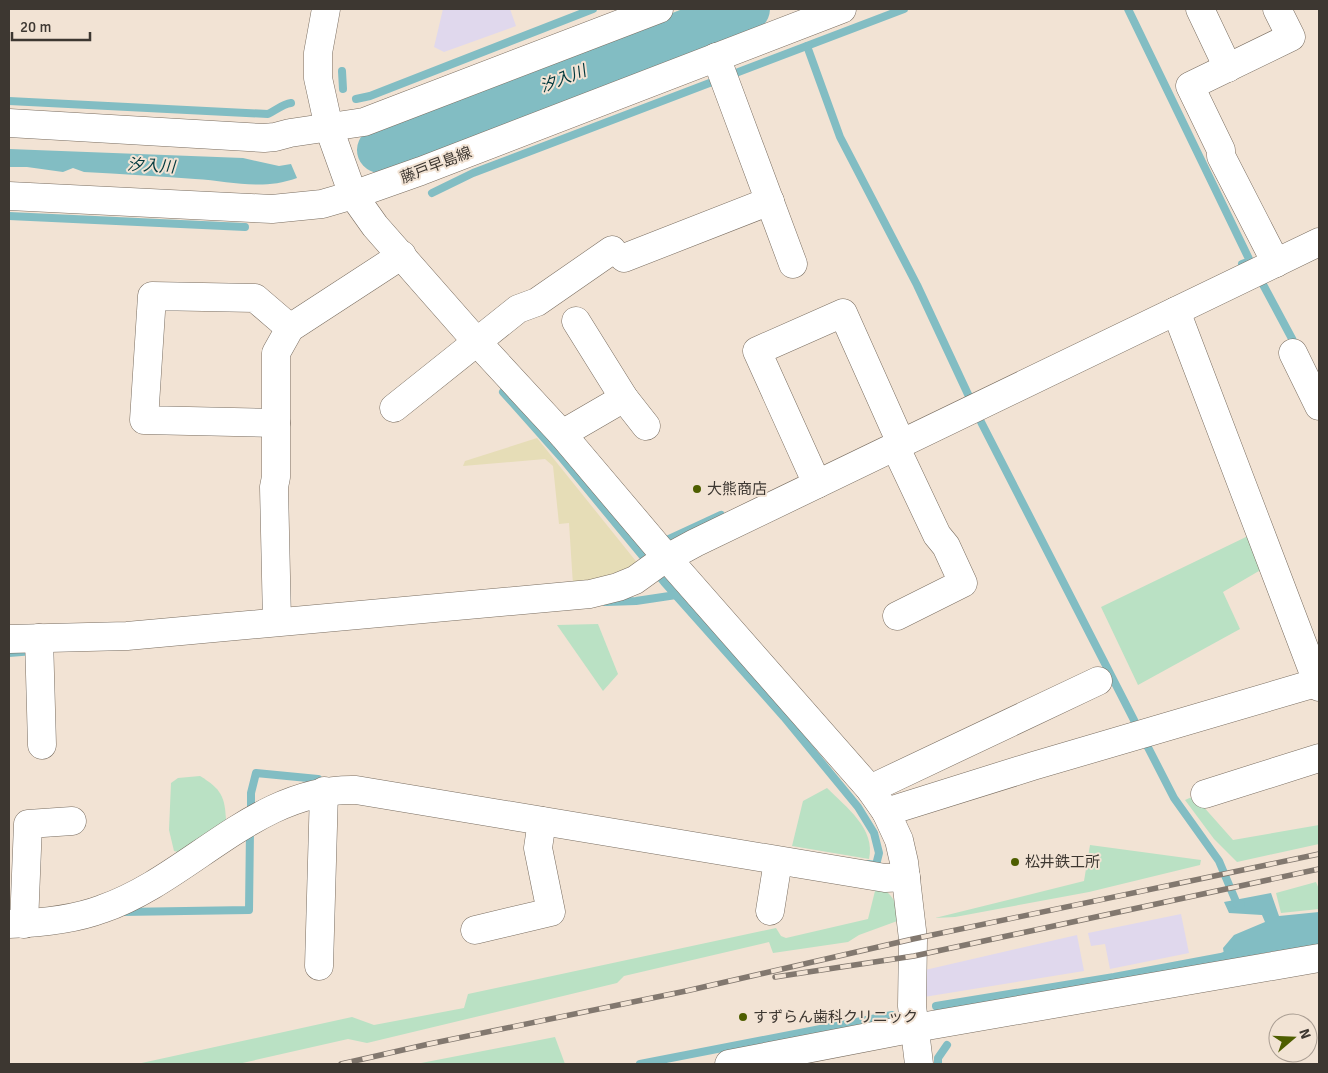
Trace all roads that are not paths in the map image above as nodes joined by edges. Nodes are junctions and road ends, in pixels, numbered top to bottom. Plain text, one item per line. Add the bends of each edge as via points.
1 (326, 9) edge
2 (660, 9) edge
3 (842, 9) edge
4 (1200, 9) edge
5 (1277, 9) edge
6 (1228, 68) junction
7 (721, 71) junction
8 (9, 123) edge
9 (329, 128) junction
10 (353, 195) junction
11 (9, 196) edge
12 (770, 201) junction
13 (1319, 242) edge
14 (402, 255) junction
15 (1265, 261) junction
16 (794, 264) dead end
17 (1176, 311) junction
18 (576, 321) dead end
19 (290, 328) junction
20 (477, 342) junction
21 (1293, 353) dead end
22 (624, 398) junction
23 (1319, 406) edge
24 (394, 408) dead end
25 (276, 423) junction
26 (646, 426) dead end
27 (562, 434) junction
28 (898, 439) junction
29 (813, 477) junction
30 (657, 565) junction
31 (897, 616) dead end
32 (277, 621) junction
33 (9, 639) edge
34 (39, 648) junction
35 (1098, 681) dead end
36 (1319, 684) edge
37 (42, 745) dead end
38 (1319, 758) edge
39 (870, 789) junction
40 (324, 791) junction
41 (1205, 794) dead end
42 (886, 812) junction
43 (542, 821) junction
44 (72, 822) dead end
45 (778, 861) junction
46 (906, 877) junction
47 (770, 911) dead end
48 (16, 924) edge
49 (475, 930) dead end
50 (1319, 958) edge
51 (319, 966) dead end
52 (915, 1028) junction
53 (758, 1062) edge
54 (729, 1064) edge
55 (919, 1064) edge

1 - 9 street via 318,53 318,78
2 - 9 street via 364,122
3 - 7 street, 藤戸早島線
4 - 6 street
5 - 6 street via 1291,37
6 - 15 street via 1190,86 1221,150
7 - 10 street, 藤戸早島線
7 - 12 street
8 - 9 street via 264,138
9 - 10 street
10 - 11 street, 藤戸早島線 via 322,204 272,209
10 - 14 street
12 - 16 street
12 - 20 street via 618,254 518,310
13 - 15 street
14 - 19 street
14 - 20 street
15 - 17 street
17 - 28 street via 976,408
17 - 36 street
18 - 22 street
19 - 25 street via 276,353
19 - 25 street via 255,298 152,296 144,420
20 - 24 street
20 - 27 street
21 - 23 street
22 - 26 street
22 - 27 street
25 - 32 street
27 - 30 street
28 - 29 street
28 - 29 street via 843,313 757,351
28 - 31 street via 937,535 946,546 963,584
29 - 30 street
30 - 32 street via 618,587 590,594
30 - 39 street
32 - 34 street
33 - 34 street
34 - 37 street
35 - 39 street
36 - 42 street
38 - 41 street
39 - 42 street
40 - 43 street via 356,790
40 - 48 street via 254,820 151,886 110,906 53,920
40 - 51 street
42 - 46 street via 899,840
43 - 45 street
43 - 49 street via 538,848 551,912
44 - 48 street via 28,824
45 - 46 street via 886,878
45 - 47 street
46 - 52 street via 913,939 912,1006
50 - 52 street
52 - 53 street
52 - 55 street
53 - 54 street

